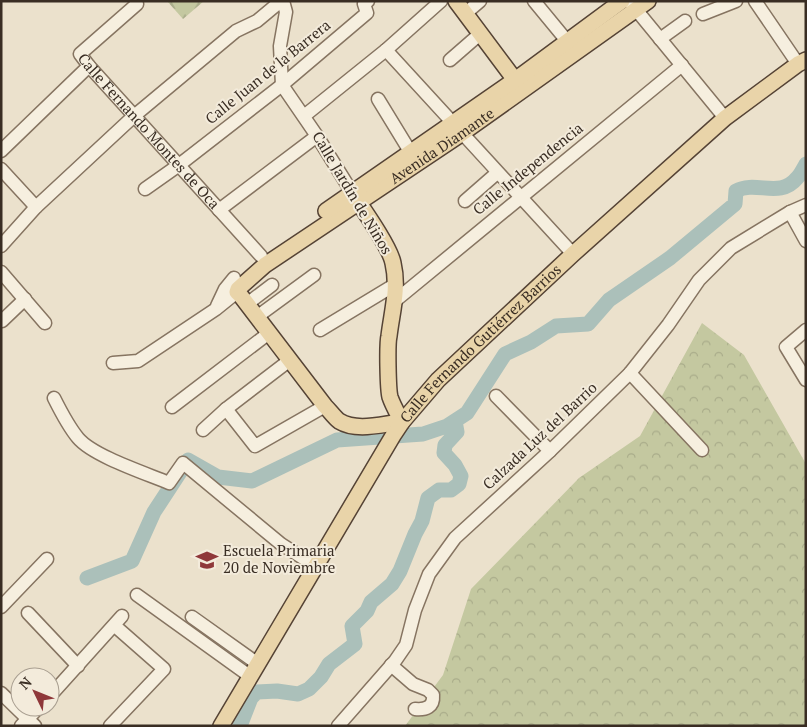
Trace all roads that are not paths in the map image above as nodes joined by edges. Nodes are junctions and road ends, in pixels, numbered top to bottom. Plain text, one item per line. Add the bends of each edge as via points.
1 (282, 1) edge
2 (368, 1) edge
3 (441, 1) edge
4 (456, 1) edge
5 (480, 1) edge
6 (534, 1) edge
7 (622, 1) edge
8 (736, 1) edge
9 (755, 1) edge
10 (137, 4) dead end
11 (638, 4) edge
12 (466, 13) junction
13 (703, 14) dead end
14 (685, 21) dead end
15 (481, 33) junction
16 (660, 39) junction
17 (567, 41) junction
18 (386, 50) junction
19 (450, 60) dead end
20 (802, 62) edge
21 (682, 65) junction
22 (88, 66) junction
23 (515, 80) junction
24 (282, 85) junction
25 (378, 99) dead end
26 (134, 116) junction
27 (304, 116) junction
28 (725, 118) junction
29 (457, 128) junction
30 (317, 136) junction
31 (1, 151) edge
32 (411, 153) junction
33 (179, 165) junction
34 (1, 169) edge
35 (497, 172) junction
36 (145, 189) dead end
37 (520, 197) junction
38 (356, 198) junction
39 (465, 201) dead end
40 (806, 205) edge
41 (36, 207) junction
42 (219, 210) junction
43 (790, 212) junction
44 (806, 241) edge
45 (1, 246) edge
46 (573, 254) junction
47 (263, 260) junction
48 (1, 272) edge
49 (314, 275) dead end
50 (396, 284) junction
51 (236, 285) junction
52 (272, 285) dead end
53 (25, 299) junction
54 (396, 300) junction
55 (248, 304) junction
56 (258, 316) junction
57 (2, 321) edge
58 (45, 323) dead end
59 (320, 330) dead end
60 (806, 330) edge
61 (269, 333) junction
62 (290, 360) junction
63 (113, 363) dead end
64 (630, 373) junction
65 (806, 380) edge
66 (496, 396) dead end
67 (54, 398) dead end
68 (325, 406) junction
69 (172, 407) dead end
70 (226, 409) junction
71 (203, 430) dead end
72 (395, 433) junction
73 (702, 450) dead end
74 (550, 451) junction
75 (47, 559) dead end
76 (316, 567) junction
77 (137, 595) dead end
78 (1, 607) edge
79 (28, 613) dead end
80 (192, 616) dead end
81 (258, 664) junction
82 (391, 665) junction
83 (78, 666) junction
84 (251, 677) junction
85 (60, 685) edge
86 (1, 694) edge
87 (415, 709) dead end
88 (28, 724) edge
89 (220, 725) edge
90 (110, 726) edge
91 (338, 726) edge

1 - 24 street via 286,12 280,46
1 - 26 street via 257,21 236,31
2 - 24 street, Calle Juan de la Barrera via 364,4 367,13
3 - 18 street
4 - 12 main road
5 - 12 street
6 - 17 street
7 - 17 main road, Avenida Diamante
8 - 13 street
9 - 20 street
10 - 22 street, Calle Fernando Montes de Oca via 80,54
11 - 16 street
11 - 29 main road, Avenida Diamante
12 - 15 main road
14 - 16 street
15 - 19 street
15 - 23 main road
16 - 21 street
17 - 23 main road, Avenida Diamante
18 - 27 street
18 - 29 street
20 - 28 main road, Calle Fernando Gutiérrez Barrios
21 - 28 street
21 - 37 street, Calle Independencia
22 - 26 street, Calle Fernando Montes de Oca
22 - 31 street
23 - 29 main road, Avenida Diamante
24 - 27 street, Calle Jardín de Niños
24 - 33 street, Calle Juan de la Barrera
25 - 32 street
26 - 33 street, Calle Fernando Montes de Oca
26 - 41 street
27 - 30 street, Calle Jardín de Niños
28 - 46 main road, Calle Fernando Gutiérrez Barrios
29 - 32 main road, Avenida Diamante
29 - 35 street
29 - 38 main road, Avenida Diamante
30 - 38 street, Calle Jardín de Niños
30 - 42 street
32 - 38 main road, Avenida Diamante
33 - 36 street, Calle Juan de la Barrera
33 - 42 street, Calle Fernando Montes de Oca
34 - 41 street
35 - 37 street
35 - 39 street
37 - 46 street
37 - 54 street, Calle Independencia
38 - 47 main road, Avenida Diamante
38 - 50 main road, Calle Jardín de Niños via 393,262
40 - 43 street, Calzada Luz del Barrio
41 - 45 street
42 - 47 street, Calle Fernando Montes de Oca
43 - 44 street
43 - 64 street, Calzada Luz del Barrio via 731,248 699,280
46 - 72 main road, Calle Fernando Gutiérrez Barrios via 438,380
47 - 51 main road, Avenida Diamante via 238,289
48 - 53 street
49 - 56 street
50 - 54 main road, Calle Jardín de Niños
50 - 59 street
51 - 55 main road
51 - 63 street via 216,309 138,361
52 - 55 street
53 - 57 street
53 - 58 street
54 - 72 main road, Calle Jardín de Niños via 388,338
55 - 56 main road
56 - 61 main road
60 - 65 street via 786,347
61 - 62 main road
61 - 69 street
62 - 68 main road
62 - 70 street
64 - 73 street
64 - 74 street, Calzada Luz del Barrio
66 - 74 street
67 - 76 street via 69,427 90,450 168,483 182,462 281,544
68 - 70 street via 254,446
68 - 72 main road via 337,420
70 - 71 street
72 - 76 main road, Calle Fernando Gutiérrez Barrios
74 - 82 street, Calzada Luz del Barrio via 455,538 429,574 406,645
75 - 78 street
76 - 81 main road, Calle Fernando Gutiérrez Barrios
77 - 84 street
79 - 83 street
80 - 81 street
81 - 84 main road, Calle Fernando Gutiérrez Barrios
82 - 87 street via 433,696 434,702 430,707
82 - 91 street, Calzada Luz del Barrio
83 - 85 street
83 - 90 street via 118,621 164,669
84 - 89 main road, Calle Fernando Gutiérrez Barrios
86 - 88 street

